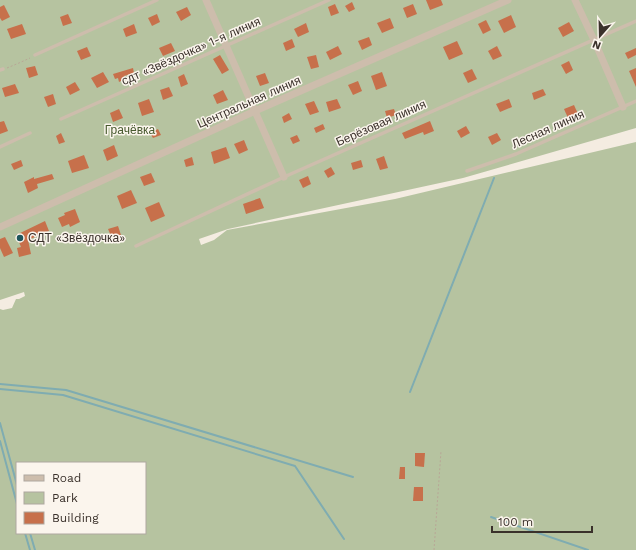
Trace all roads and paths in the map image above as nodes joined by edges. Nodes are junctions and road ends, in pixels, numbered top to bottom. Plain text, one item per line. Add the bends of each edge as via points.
1 (157, 0) edge
2 (206, 0) edge
3 (329, 0) edge
4 (508, 0) edge
5 (575, 0) edge
6 (636, 21) edge
7 (594, 40) junction
8 (226, 46) junction
9 (35, 55) joint
10 (1, 70) edge
11 (636, 101) edge
12 (623, 107) junction
13 (255, 111) junction
14 (60, 119) dead end
15 (30, 133) dead end
16 (0, 147) edge
17 (467, 171) dead end
18 (284, 177) junction
19 (0, 227) edge
20 (136, 246) dead end
21 (441, 451) dead end
22 (434, 550) edge

1 - 9 lane
2 - 8 street
3 - 8 lane, сдт «Звёздочка» 1-я линия
4 - 13 street, Центральная линия
5 - 7 street
6 - 7 lane, Берёзовая линия
7 - 12 street
7 - 18 lane, Берёзовая линия
8 - 13 street
8 - 14 lane, сдт «Звёздочка» 1-я линия
9 - 10 path
11 - 12 lane, Лесная линия
12 - 17 lane, Лесная линия via 516,154
13 - 18 street
13 - 19 street, Центральная линия
15 - 16 lane
18 - 20 lane, Берёзовая линия
21 - 22 path

